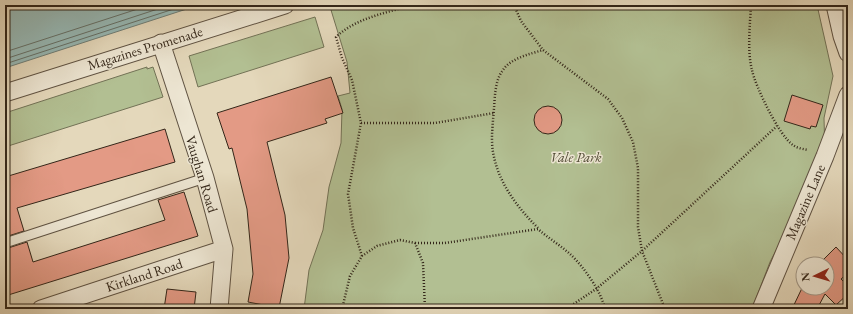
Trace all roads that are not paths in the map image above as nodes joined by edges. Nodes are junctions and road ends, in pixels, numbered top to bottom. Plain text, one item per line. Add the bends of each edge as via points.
1 (285, 5) edge
2 (834, 5) edge
3 (161, 43) junction
4 (848, 54) edge
5 (5, 92) edge
6 (848, 95) edge
7 (205, 178) junction
8 (5, 243) edge
9 (224, 249) junction
10 (41, 309) edge
11 (219, 309) edge
12 (761, 309) edge

1 - 3 street, Magazines Promenade
2 - 4 street
3 - 5 street, Magazines Promenade
3 - 7 street, Vaughan Road
6 - 12 street, Magazine Lane
7 - 8 lane
7 - 9 street, Vaughan Road
9 - 10 street, Kirkland Road
9 - 11 street, Vaughan Road

